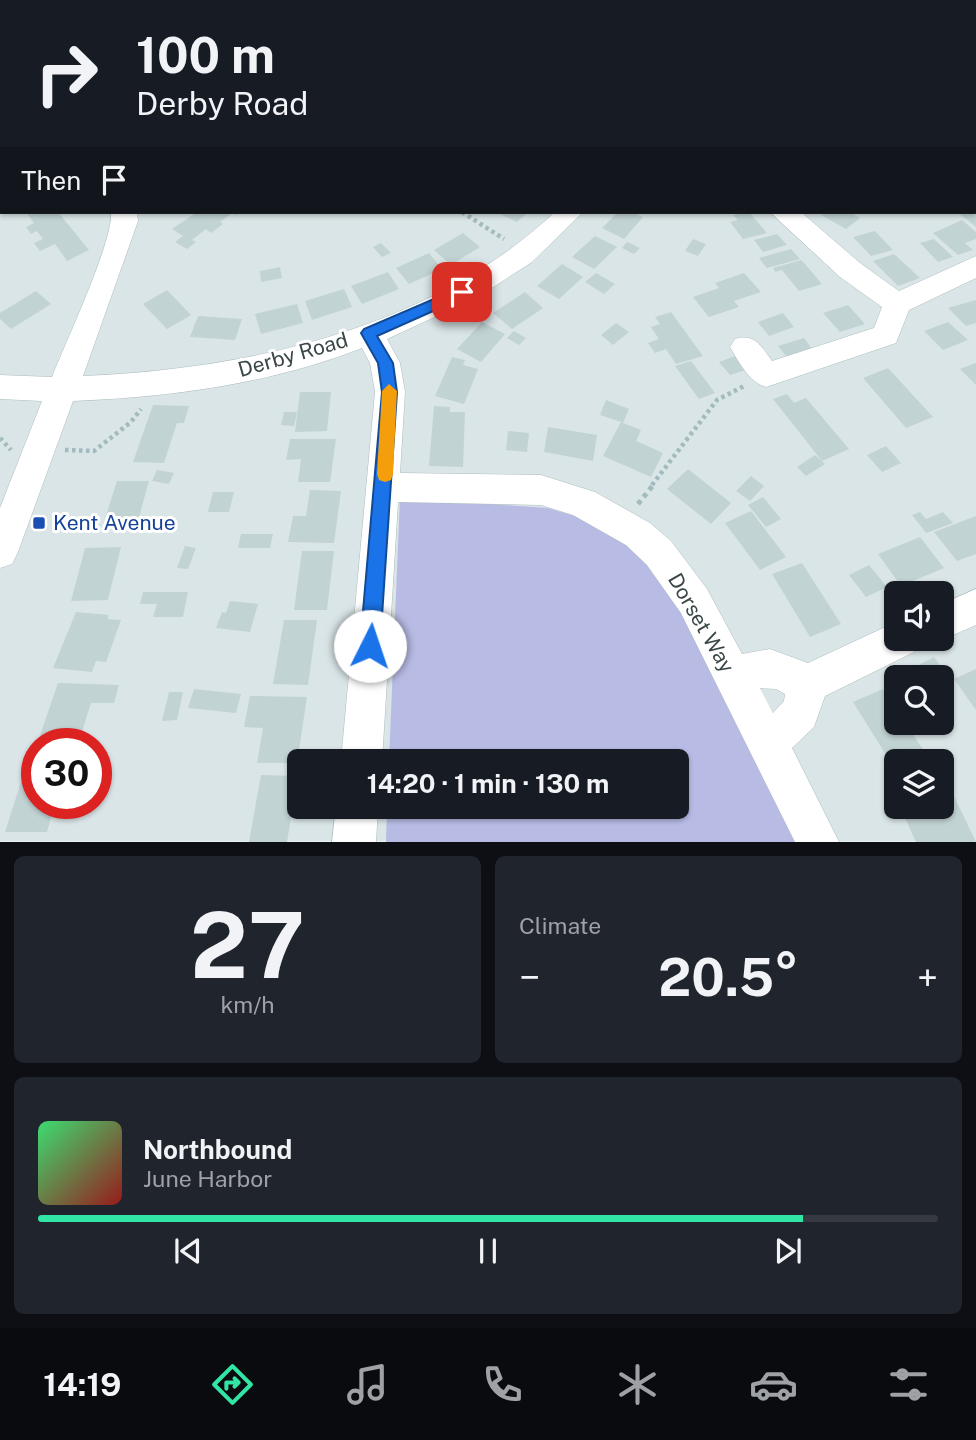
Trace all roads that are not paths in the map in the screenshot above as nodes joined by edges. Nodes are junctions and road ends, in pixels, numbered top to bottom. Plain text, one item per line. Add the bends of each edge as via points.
1 (124, 214) edge
2 (568, 214) edge
3 (786, 214) edge
4 (976, 266) edge
5 (897, 304) junction
6 (369, 333) junction
7 (745, 347) dead end
8 (0, 387) edge
9 (65, 389) junction
10 (384, 487) junction
11 (0, 552) edge
12 (976, 607) edge
13 (954, 617) edge
14 (884, 647) edge
15 (733, 677) junction
16 (805, 685) junction
17 (765, 742) junction
18 (362, 749) edge
19 (356, 819) edge
20 (354, 842) edge
21 (818, 842) edge

1 - 9 street via 122,233
2 - 6 street, Derby Road via 525,253 447,300
3 - 5 street
4 - 5 street
5 - 7 street via 886,335 766,374
6 - 9 street, Derby Road via 238,371 143,387
6 - 10 street via 389,376
8 - 9 street, Derby Road
9 - 11 street
10 - 15 street, Dorset Way via 541,490 583,503 623,524 659,553 677,576
10 - 18 street
12 - 13 street
14 - 16 street
15 - 16 street via 774,667
15 - 17 street, Dorset Way
16 - 17 street via 798,719
17 - 21 street, Dorset Way
19 - 20 street

